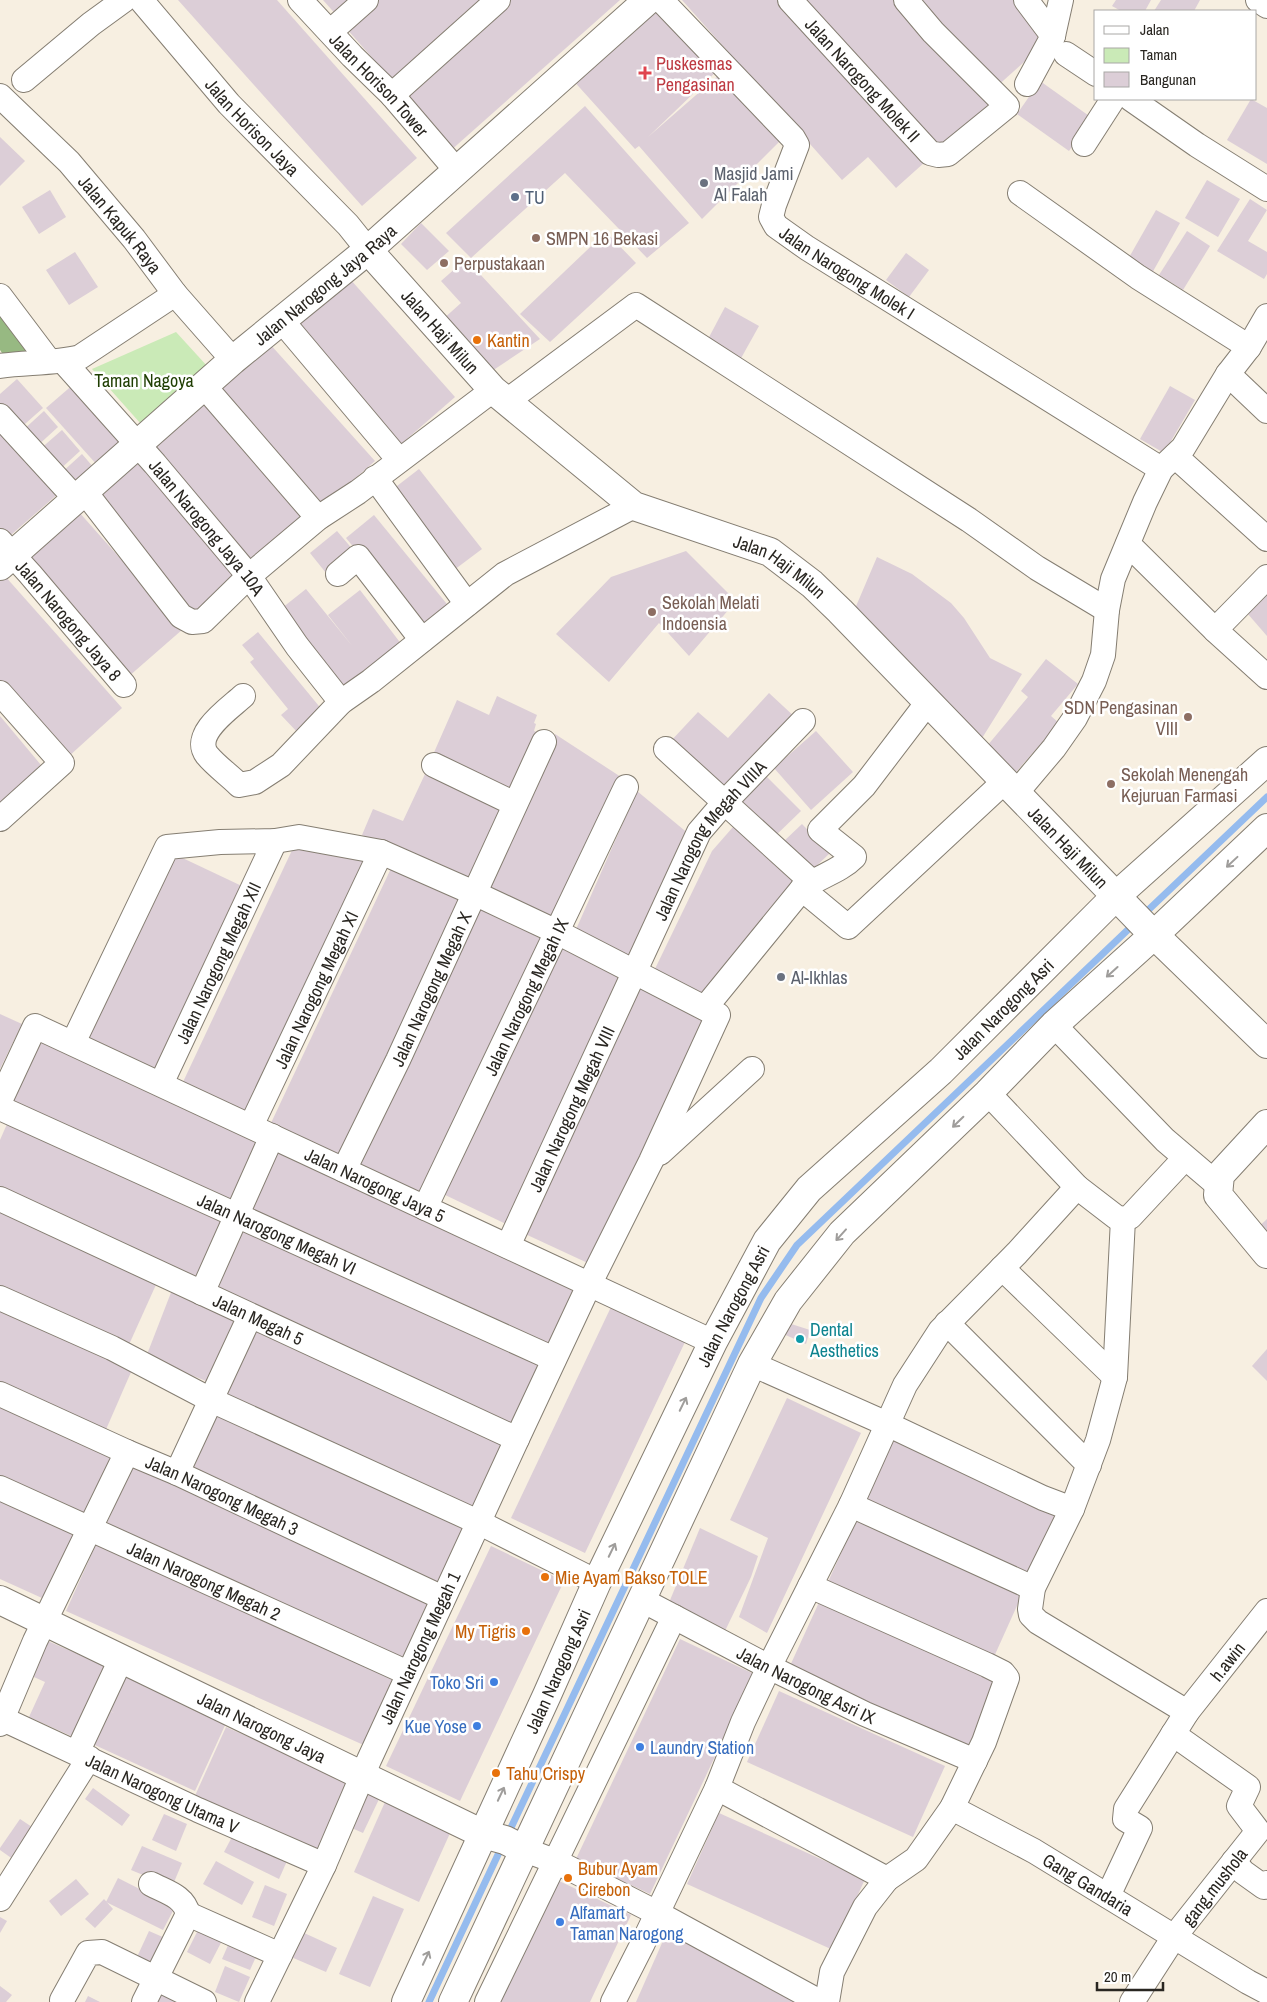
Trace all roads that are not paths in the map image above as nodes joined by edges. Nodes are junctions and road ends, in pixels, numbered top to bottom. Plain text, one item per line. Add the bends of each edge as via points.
1 (124, 0) edge
2 (141, 0) edge
3 (300, 0) edge
4 (366, 0) edge
5 (498, 0) edge
6 (648, 0) edge
7 (661, 0) edge
8 (790, 0) edge
9 (906, 0) edge
10 (1026, 0) edge
11 (1061, 0) edge
12 (1258, 0) edge
13 (1267, 6) edge
14 (331, 32) junction
15 (1059, 45) junction
16 (1094, 72) edge
17 (24, 80) dead end
18 (1027, 84) dead end
19 (392, 95) junction
20 (0, 96) edge
21 (1112, 100) edge
22 (1132, 100) edge
23 (1084, 144) dead end
24 (457, 171) junction
25 (1267, 189) edge
26 (1020, 193) dead end
27 (368, 250) junction
28 (176, 294) junction
29 (0, 296) edge
30 (1267, 316) edge
31 (282, 321) junction
32 (1249, 347) junction
33 (233, 360) junction
34 (56, 361) junction
35 (0, 366) edge
36 (1228, 374) junction
37 (204, 386) junction
38 (500, 396) junction
39 (1267, 412) edge
40 (0, 416) edge
41 (137, 443) junction
42 (399, 460) junction
43 (1168, 463) junction
44 (375, 478) junction
45 (80, 496) junction
46 (634, 506) junction
47 (318, 518) junction
48 (1267, 539) edge
49 (1128, 544) junction
50 (4, 554) edge
51 (338, 574) dead end
52 (249, 576) junction
53 (1267, 577) edge
54 (467, 604) junction
55 (1106, 610) junction
56 (1215, 630) junction
57 (422, 640) junction
58 (1267, 676) edge
59 (124, 685) dead end
60 (0, 693) edge
61 (243, 696) dead end
62 (341, 702) junction
63 (928, 702) junction
64 (803, 721) dead end
65 (544, 742) dead end
66 (666, 749) dead end
67 (1267, 761) edge
68 (434, 765) dead end
69 (626, 787) dead end
70 (1011, 787) junction
71 (724, 803) junction
72 (515, 804) junction
73 (0, 819) edge
74 (1267, 828) edge
75 (275, 842) junction
76 (381, 852) junction
77 (807, 885) junction
78 (474, 893) junction
79 (1135, 915) junction
80 (557, 932) junction
81 (634, 971) junction
82 (705, 1008) junction
83 (1054, 1025) junction
84 (73, 1043) junction
85 (1267, 1044) edge
86 (752, 1069) dead end
87 (161, 1084) junction
88 (988, 1093) junction
89 (0, 1101) edge
90 (0, 1108) edge
91 (1267, 1124) edge
92 (262, 1131) junction
93 (1185, 1158) junction
94 (651, 1161) junction
95 (344, 1170) junction
96 (1219, 1186) junction
97 (1077, 1187) junction
98 (0, 1199) edge
99 (425, 1208) junction
100 (238, 1214) junction
101 (1123, 1219) junction
102 (508, 1246) junction
103 (1267, 1254) edge
104 (1002, 1268) junction
105 (590, 1283) junction
106 (202, 1293) junction
107 (0, 1298) edge
108 (250, 1316) junction
109 (947, 1323) junction
110 (713, 1342) junction
111 (554, 1359) junction
112 (752, 1364) junction
113 (1115, 1377) junction
114 (0, 1394) edge
115 (211, 1400) junction
116 (887, 1424) junction
117 (517, 1439) junction
118 (127, 1452) junction
119 (1089, 1465) junction
120 (177, 1473) junction
121 (0, 1488) edge
122 (851, 1505) junction
123 (1072, 1509) junction
124 (478, 1522) junction
125 (90, 1528) junction
126 (597, 1582) junction
127 (810, 1586) junction
128 (1033, 1588) junction
129 (443, 1598) junction
130 (0, 1600) edge
131 (642, 1600) junction
132 (1267, 1611) edge
133 (674, 1617) junction
134 (45, 1622) junction
135 (121, 1659) junction
136 (769, 1667) junction
137 (408, 1673) junction
138 (1187, 1712) junction
139 (1, 1722) edge
140 (1173, 1734) junction
141 (83, 1755) junction
142 (974, 1761) junction
143 (362, 1775) junction
144 (717, 1788) junction
145 (952, 1808) junction
146 (505, 1842) junction
147 (1234, 1860) junction
148 (557, 1862) junction
149 (324, 1865) junction
150 (887, 1879) junction
151 (1267, 1883) edge
152 (151, 1884) dead end
153 (1108, 1896) junction
154 (0, 1900) edge
155 (657, 1913) junction
156 (188, 1914) junction
157 (1174, 1937) junction
158 (280, 1955) junction
159 (156, 1978) junction
160 (1267, 1992) edge
161 (62, 2000) dead end
162 (144, 2002) edge
163 (204, 2002) edge
164 (257, 2002) edge
165 (406, 2002) edge
166 (454, 2002) edge
167 (488, 2002) edge
168 (613, 2002) edge
169 (820, 2002) edge
170 (827, 2002) edge
171 (1132, 2002) edge

1 - 17 street
2 - 27 street, Jalan Horison Jaya via 229,104
3 - 14 street, Jalan Horison Tower
4 - 14 street
5 - 19 street
6 - 24 street, Jalan Narogong Jaya Raya
7 - 43 street, Jalan Narogong Molek I via 797,145 774,205 771,217 776,226 807,248
8 - 9 street, Jalan Narogong Molek II via 930,153 948,154 1007,106 933,32
10 - 15 street
11 - 15 street
12 - 13 street
14 - 19 street, Jalan Horison Tower
15 - 16 street
15 - 18 street
19 - 24 street, Jalan Horison Tower
20 - 28 street, Jalan Kapuk Raya via 69,162
21 - 23 street
22 - 25 street
24 - 27 street, Jalan Narogong Jaya Raya
26 - 32 street via 1138,277
27 - 31 street, Jalan Narogong Jaya Raya
27 - 38 street, Jalan Haji Milun
28 - 33 street, Jalan Kapuk Raya
28 - 34 street via 80,357
29 - 34 street, Jalan Narogong Jaya 10A
30 - 32 street
31 - 33 street, Jalan Narogong Jaya Raya
31 - 42 street
32 - 36 street
33 - 37 street, Jalan Narogong Jaya Raya
34 - 35 street
34 - 41 street, Jalan Narogong Jaya 10A
36 - 39 street
36 - 43 street via 1183,448
37 - 41 street, Jalan Narogong Jaya Raya
37 - 47 street
38 - 42 street
38 - 46 street, Jalan Haji Milun
38 - 55 street via 636,305
40 - 45 street
41 - 45 street, Jalan Narogong Jaya Raya
41 - 52 street, Jalan Narogong Jaya 10A
42 - 44 street
43 - 48 street
43 - 49 street via 1145,502
44 - 47 street
44 - 54 street
45 - 50 street, Jalan Narogong Jaya Raya
45 - 52 street via 181,616 192,622 204,621
46 - 54 street via 506,574
46 - 63 street, Jalan Haji Milun via 770,552 826,597
47 - 52 street
49 - 55 street
49 - 56 street
50 - 59 street, Jalan Narogong Jaya 8 via 30,574
51 - 57 street via 358,557
52 - 62 street, Jalan Narogong Jaya 10A via 297,646
53 - 56 street
54 - 57 street
55 - 70 street via 1103,655 1094,682 1075,718 1054,748
56 - 58 street
57 - 62 street
60 - 73 street via 62,763
61 - 62 street via 207,730 204,740 206,754 239,785 255,782 281,765
63 - 70 street, Jalan Haji Milun
63 - 77 street via 864,786 820,830 854,857 844,867
64 - 71 street, Jalan Narogong Megah VIIIA
65 - 72 street, Jalan Narogong Megah X
66 - 71 street
67 - 79 street, Jalan Narogong Asri
68 - 72 street
69 - 80 street, Jalan Narogong Megah IX
70 - 77 street via 848,926
70 - 79 street, Jalan Haji Milun
71 - 77 street
71 - 81 street, Jalan Narogong Megah VIIIA via 693,842
72 - 78 street, Jalan Narogong Megah X
74 -> 79 street, Jalan Narogong Asri
75 - 76 street via 299,837
75 - 84 street via 220,842 168,847
75 - 87 street, Jalan Narogong Megah XII
76 - 78 street
76 - 92 street, Jalan Narogong Megah XI
77 - 82 street
78 - 80 street
78 - 95 street, Jalan Narogong Megah X
79 -> 83 street, Jalan Narogong Asri
79 - 85 street, Jalan Haji Milun
79 - 110 street, Jalan Narogong Asri via 941,1071 810,1189 767,1241
80 - 81 street
80 - 99 street, Jalan Narogong Megah IX
81 - 82 street
81 - 102 street, Jalan Narogong Megah VIII
82 - 94 street, Jalan Narogong Megah 1 via 718,1015
83 - 88 street, Jalan Narogong Asri
83 - 93 street
84 - 87 street, Jalan Narogong Jaya 5
84 - 89 street, Jalan Narogong Jaya 5 via 35,1026
86 - 94 street
87 - 92 street, Jalan Narogong Jaya 5
88 - 97 street
88 -> 112 street, Jalan Narogong Asri via 842,1233 788,1300
90 - 100 street, Jalan Narogong Megah VI
91 - 96 street via 1220,1175
92 - 95 street, Jalan Narogong Jaya 5
92 - 100 street, Jalan Narogong Megah XI
93 - 96 street
93 - 101 street via 1130,1217
94 - 105 street, Jalan Narogong Megah 1
95 - 99 street, Jalan Narogong Jaya 5
96 - 103 street via 1218,1196
97 - 101 street
97 - 104 street
98 - 106 street, Jalan Megah 5
99 - 102 street, Jalan Narogong Jaya 5
100 - 106 street, Jalan Narogong Megah XI
100 - 111 street, Jalan Narogong Megah VI
101 - 113 street
102 - 105 street, Jalan Narogong Jaya 5
104 - 109 street
104 - 113 street
105 - 110 street, Jalan Narogong Jaya 5
105 - 111 street, Jalan Narogong Megah 1
106 - 108 street, Jalan Megah 5
107 - 115 street via 112,1348
108 - 115 street
108 - 117 street, Jalan Megah 5
109 - 116 street via 905,1385
109 - 119 street
126 -> 110 street, Jalan Narogong Asri
111 - 117 street, Jalan Narogong Megah 1
112 - 116 street
112 - 131 street, Jalan Narogong Asri
113 - 119 street
114 - 118 street, Jalan Narogong Megah 3
115 - 120 street
115 - 124 street
116 - 122 street
116 - 123 street
117 - 124 street, Jalan Narogong Megah 1
118 - 120 street, Jalan Narogong Megah 3
118 - 125 street
119 - 123 street
120 - 129 street, Jalan Narogong Megah 3
121 - 125 street, Jalan Narogong Megah 2
122 - 127 street
122 - 128 street
123 - 128 street
124 - 126 street
124 - 129 street, Jalan Narogong Megah 1
125 - 134 street
125 - 137 street, Jalan Narogong Megah 2
146 -> 126 street, Jalan Narogong Asri
127 - 136 street
127 - 142 street via 1003,1673 1007,1678 1005,1686
128 - 138 street via 1030,1609 1038,1622
129 - 137 street, Jalan Narogong Megah 1
130 - 134 street, Jalan Narogong Jaya
131 - 133 street, Jalan Narogong Asri IX
131 - 146 street, Jalan Narogong Asri
132 - 138 street, h.awin
133 - 136 street, Jalan Narogong Asri IX
133 - 148 street
134 - 135 street, Jalan Narogong Jaya
134 - 139 street
135 - 141 street
135 - 143 street, Jalan Narogong Jaya
136 - 142 street, Jalan Narogong Asri IX via 864,1714
136 - 144 street
137 - 143 street, Jalan Narogong Megah 1
138 - 140 street, h.awin
139 - 141 street, Jalan Narogong Utama V
140 - 147 street, gang.mushola via 1248,1787 1239,1806 1258,1831
140 - 153 street, h.awin via 1126,1810 1125,1819 1140,1828
141 - 149 street, Jalan Narogong Utama V
141 - 154 street
142 - 145 street
143 - 146 street, Jalan Narogong Jaya
143 - 149 street, Jalan Narogong Megah 1
144 - 150 street
144 - 155 street
145 - 150 street via 916,1859
145 - 153 street, Gang Gandaria via 1034,1851
146 - 148 street
165 -> 146 street, Jalan Narogong Asri
146 - 166 street, Jalan Narogong Asri
147 - 151 street via 1257,1882 1264,1886
147 - 157 street, gang.mushola
148 - 155 street
148 - 167 street
149 - 158 street, Jalan Narogong Megah 1
150 - 170 street via 865,1907 832,1972
152 - 156 street via 182,1900
153 - 157 street, Gang Gandaria
155 - 168 street
155 - 169 street
156 - 158 street
156 - 159 street
157 - 160 street, Gang Gandaria
157 - 171 street, gang.mushola
158 - 164 street, Jalan Narogong Megah 1
159 - 161 street via 102,1952 88,1953
159 - 162 street
159 - 163 street

